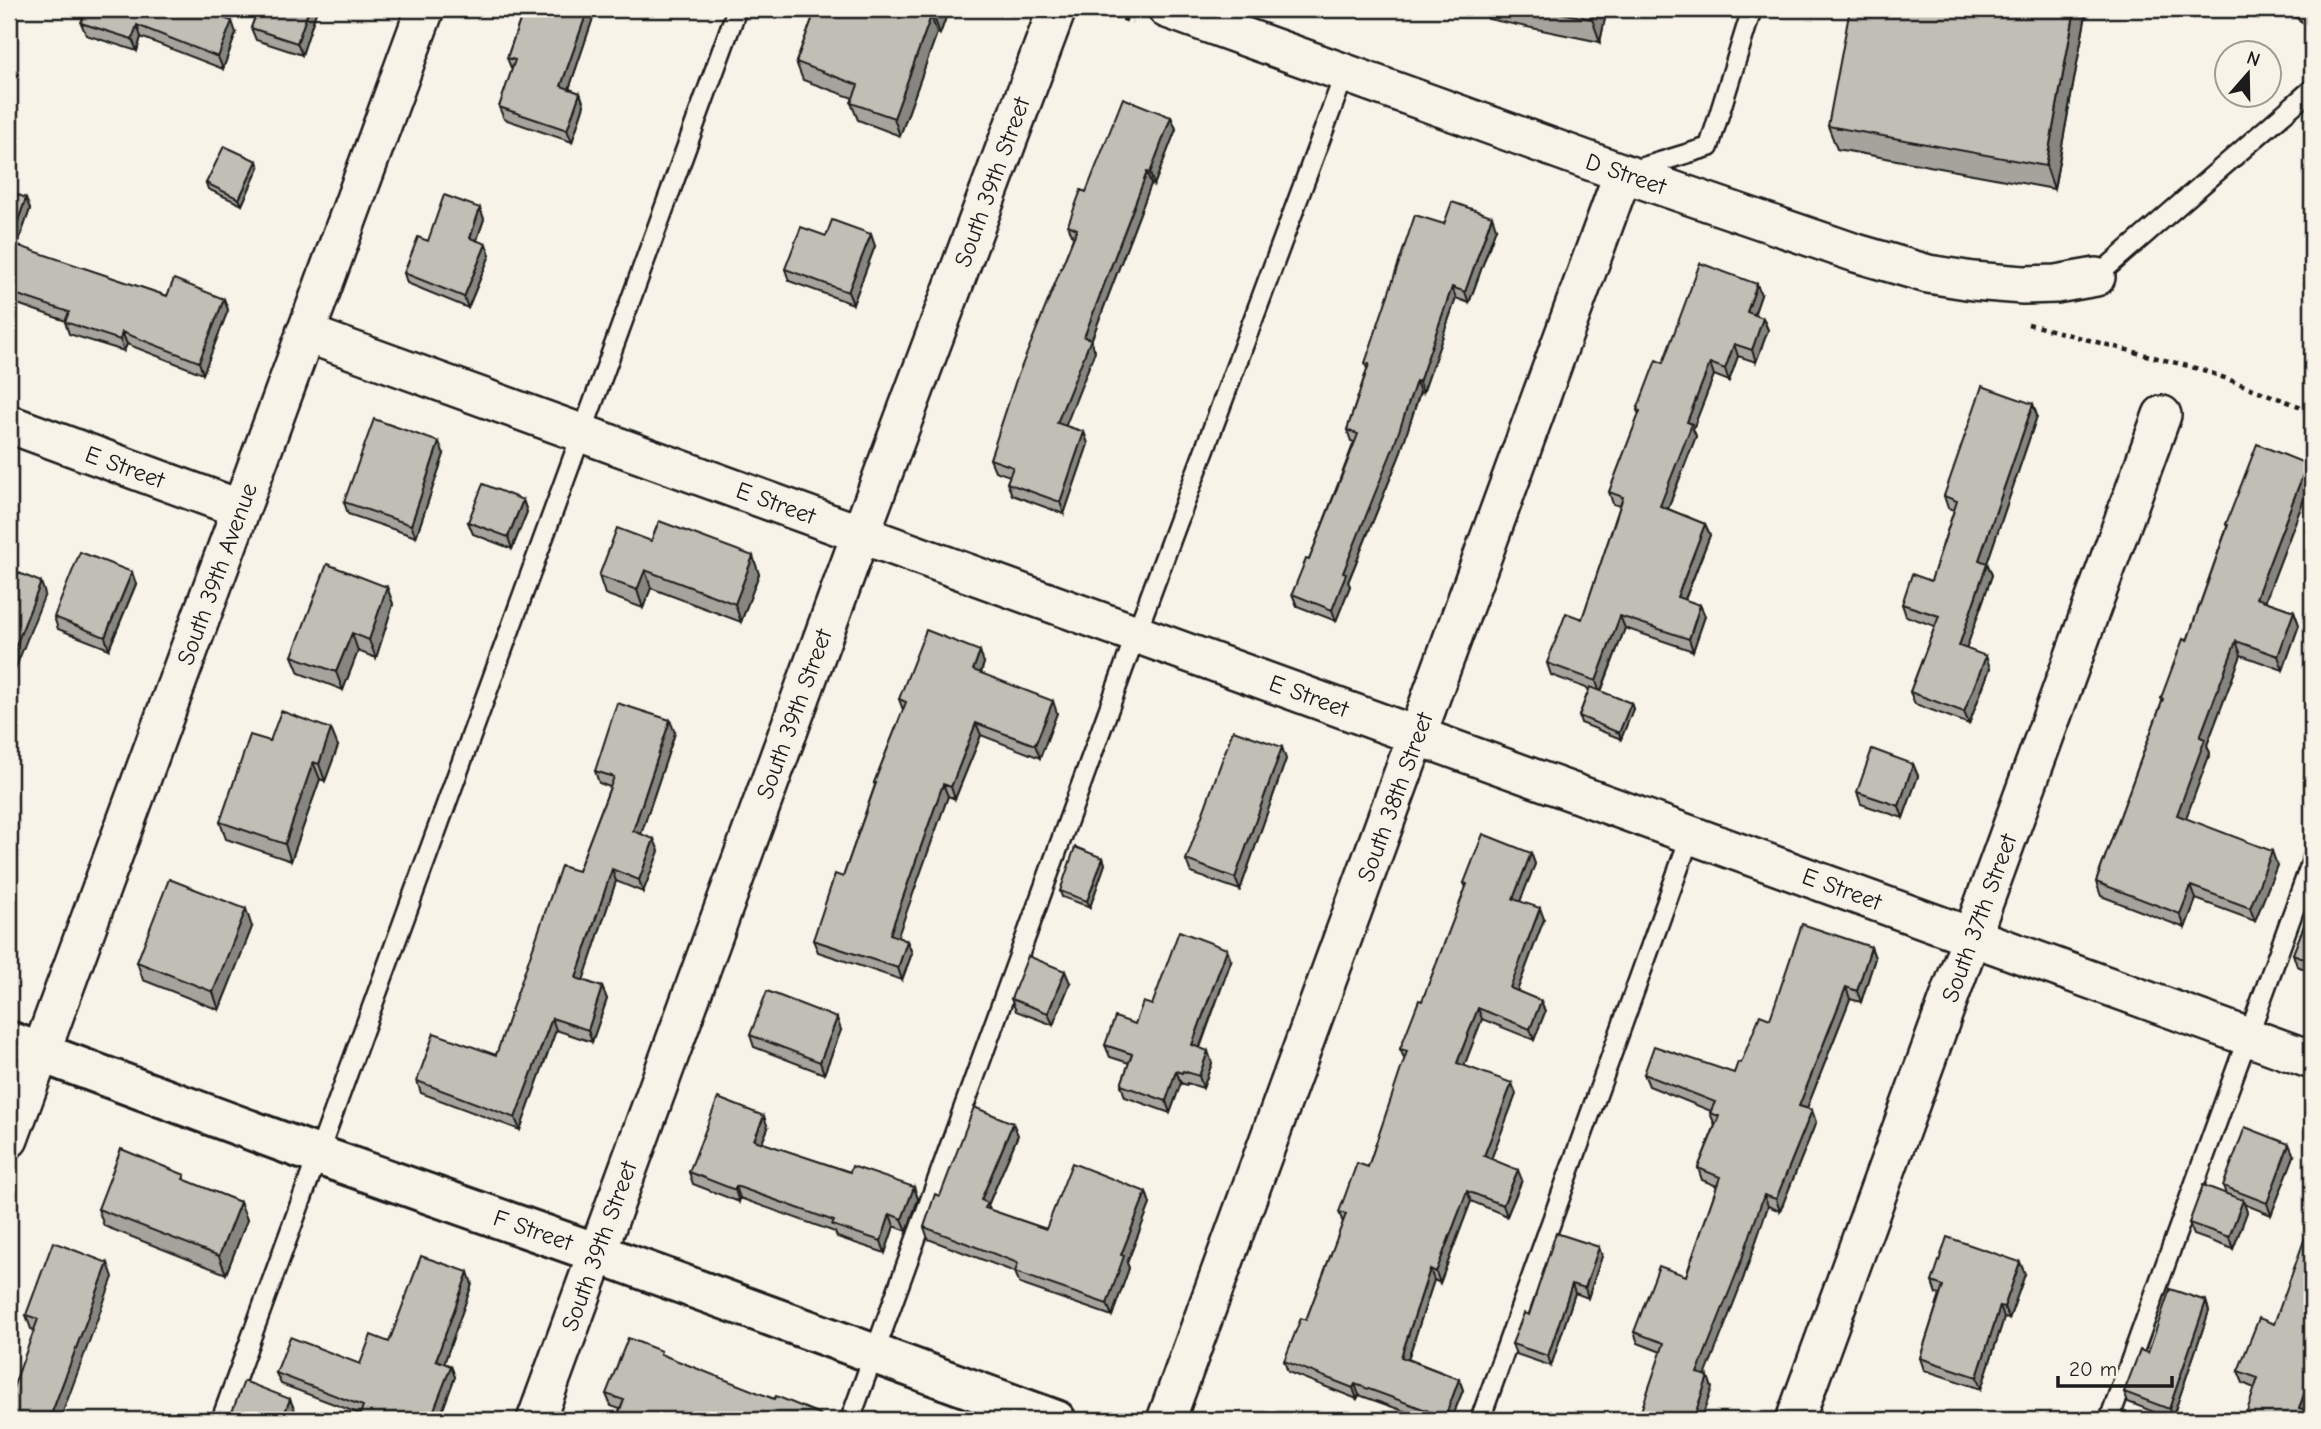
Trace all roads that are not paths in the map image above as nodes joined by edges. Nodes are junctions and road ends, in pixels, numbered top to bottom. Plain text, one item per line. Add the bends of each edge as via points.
1 (425, 9) edge
2 (737, 9) edge
3 (1057, 9) edge
4 (1167, 9) edge
5 (1752, 9) edge
6 (2302, 9) edge
7 (2312, 16) edge
8 (1345, 73) junction
9 (2312, 89) edge
10 (1623, 173) junction
11 (2095, 277) joint
12 (305, 333) junction
13 (2162, 415) dead end
14 (9, 425) edge
15 (581, 433) junction
16 (241, 509) junction
17 (861, 533) junction
18 (1136, 634) junction
19 (1417, 736) junction
20 (1692, 834) junction
21 (2312, 860) edge
22 (1973, 936) junction
23 (2249, 1037) junction
24 (25, 1047) edge
25 (2312, 1060) edge
26 (9, 1139) edge
27 (318, 1155) junction
28 (597, 1253) junction
29 (874, 1354) junction
30 (221, 1420) edge
31 (536, 1420) edge
32 (850, 1420) edge
33 (1056, 1420) edge
34 (1166, 1420) edge
35 (1480, 1420) edge
36 (1795, 1420) edge
37 (2109, 1420) edge

1 - 12 street, South 39th Avenue
2 - 15 lane
3 - 17 street, South 39th Street
4 - 8 street, D Street
5 - 10 lane via 1709,147
6 - 7 lane
8 - 10 street, D Street
8 - 18 lane
9 - 11 lane
10 - 11 street, D Street via 1928,274 2023,285
10 - 19 street, South 38th Street
12 - 15 street, E Street
12 - 16 street, South 39th Avenue
13 - 22 street, South 37th Street
14 - 16 street, E Street
15 - 17 street, E Street
15 - 27 lane
16 - 24 street, South 39th Avenue
17 - 18 street, E Street
17 - 28 street, South 39th Street
18 - 19 street, E Street
18 - 29 lane
19 - 20 street, E Street
19 - 34 street, South 38th Street
20 - 22 street, E Street
20 - 35 lane
21 - 23 lane
22 - 23 street, E Street
22 - 36 street, South 37th Street
23 - 25 street, E Street
23 - 37 lane
24 - 26 street, South 39th Avenue
24 - 27 main road, F Street
27 - 28 main road, F Street
27 - 30 lane
28 - 29 main road, F Street
28 - 31 street, South 39th Street
29 - 32 lane
29 - 33 main road, F Street

